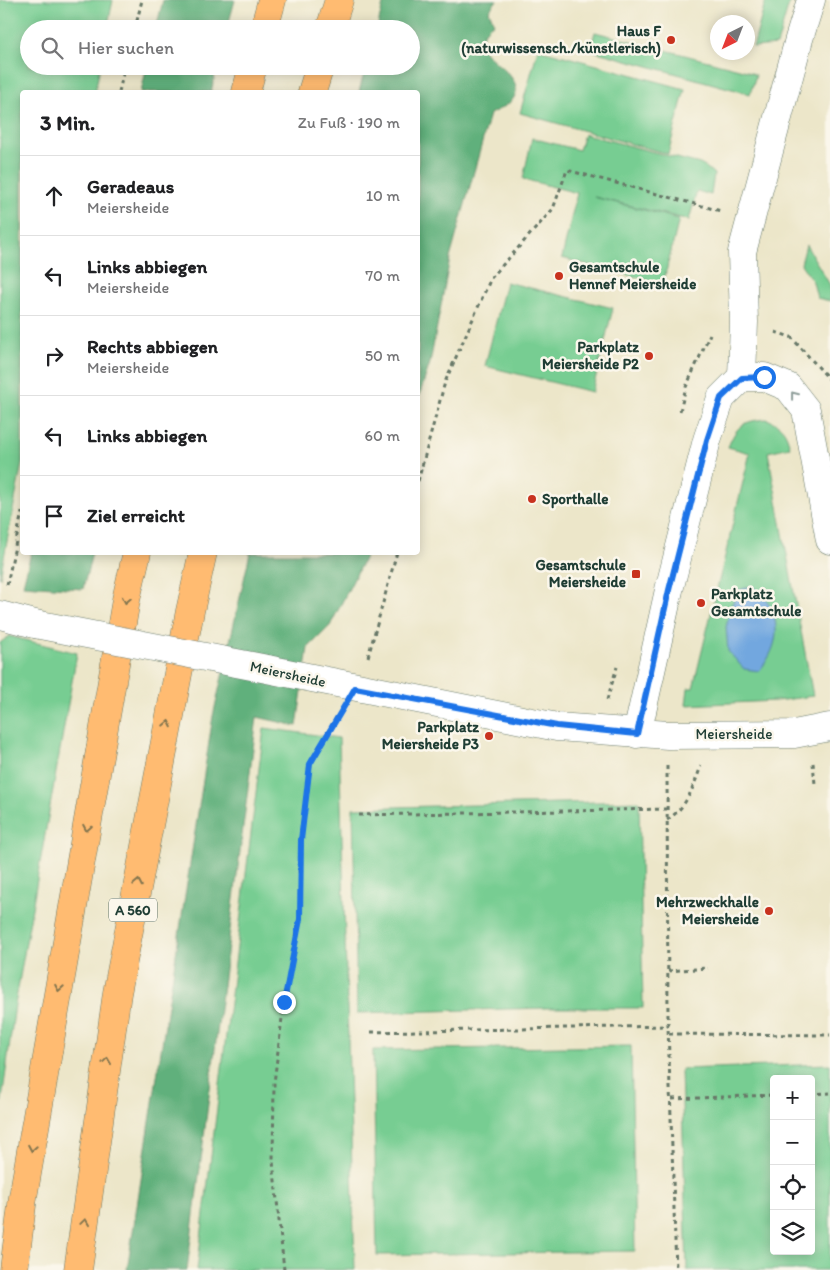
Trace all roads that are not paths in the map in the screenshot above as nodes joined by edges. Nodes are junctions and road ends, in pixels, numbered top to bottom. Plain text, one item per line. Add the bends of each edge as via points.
1 (272, 0) edge
2 (339, 0) edge
3 (810, 0) edge
4 (266, 20) edge
5 (333, 20) edge
6 (251, 75) edge
7 (317, 75) edge
8 (247, 90) edge
9 (313, 90) edge
10 (742, 378) junction
11 (830, 540) edge
12 (136, 555) edge
13 (202, 555) edge
14 (0, 615) edge
15 (830, 727) edge
16 (637, 734) junction
17 (14, 1270) edge
18 (78, 1270) edge

1 - 4 highway
2 - 5 highway
3 - 10 street via 742,252
6 - 8 highway
7 - 9 highway
11 -> 10 street via 806,410 788,387 764,377
10 - 16 street via 721,398 707,440
12 -> 17 highway via 23,1197
18 -> 13 highway, A 560 via 117,993
14 - 16 street, Meiersheide, bridge via 557,726
15 - 16 street, Meiersheide via 794,734

